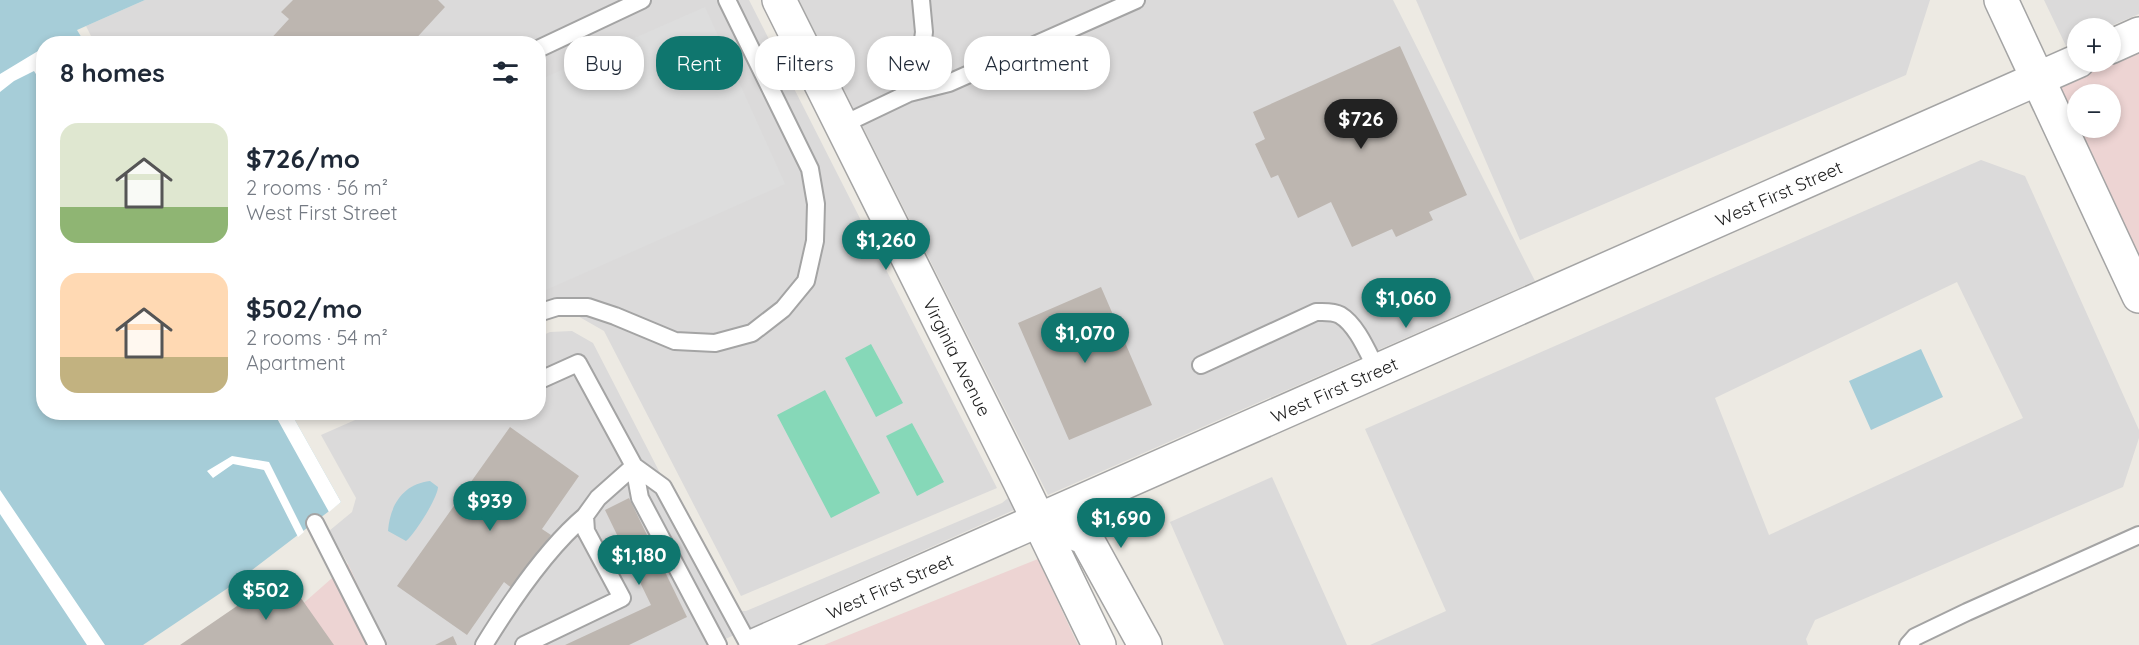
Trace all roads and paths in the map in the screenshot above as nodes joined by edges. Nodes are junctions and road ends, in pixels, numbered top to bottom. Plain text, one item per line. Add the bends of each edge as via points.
1 (642, 0) edge
2 (727, 0) edge
3 (779, 0) edge
4 (921, 0) edge
5 (1136, 0) edge
6 (2001, 0) edge
7 (2139, 34) edge
8 (2121, 42) edge
9 (546, 45) edge
10 (2067, 66) edge
11 (2038, 79) junction
12 (909, 93) junction
13 (842, 125) junction
14 (2139, 296) edge
15 (546, 311) edge
16 (1201, 365) dead end
17 (1377, 370) junction
18 (546, 377) edge
19 (634, 466) junction
20 (585, 516) junction
21 (1039, 519) junction
22 (315, 523) dead end
23 (2139, 535) edge
24 (377, 645) edge
25 (484, 645) edge
26 (524, 645) edge
27 (718, 645) edge
28 (749, 645) edge
29 (756, 645) edge
30 (1099, 645) edge
31 (1145, 645) edge
32 (1908, 645) edge

1 - 9 lane
2 - 15 lane via 810,169 816,204 815,241 806,281 783,309 752,333 715,343 675,341 588,307
3 - 13 street, Virginia Avenue
4 - 12 lane via 924,32 919,70
5 - 12 lane via 950,83
6 - 11 street
7 - 8 street
10 - 11 street, West First Street
11 - 14 street
11 - 17 street, West First Street
12 - 13 lane
13 - 21 street, Virginia Avenue
16 - 17 lane via 1316,312 1328,312 1340,315 1355,331
17 - 21 street, West First Street
18 - 19 lane via 578,363
19 - 20 lane via 598,498
19 - 27 lane via 640,498
19 - 28 lane via 663,487
20 - 25 lane via 565,532
20 - 26 lane via 586,531 622,598
21 - 29 street, West First Street
21 - 30 street, Virginia Avenue
21 - 31 street via 1086,538
22 - 24 lane
23 - 32 lane via 1967,612 1915,637

